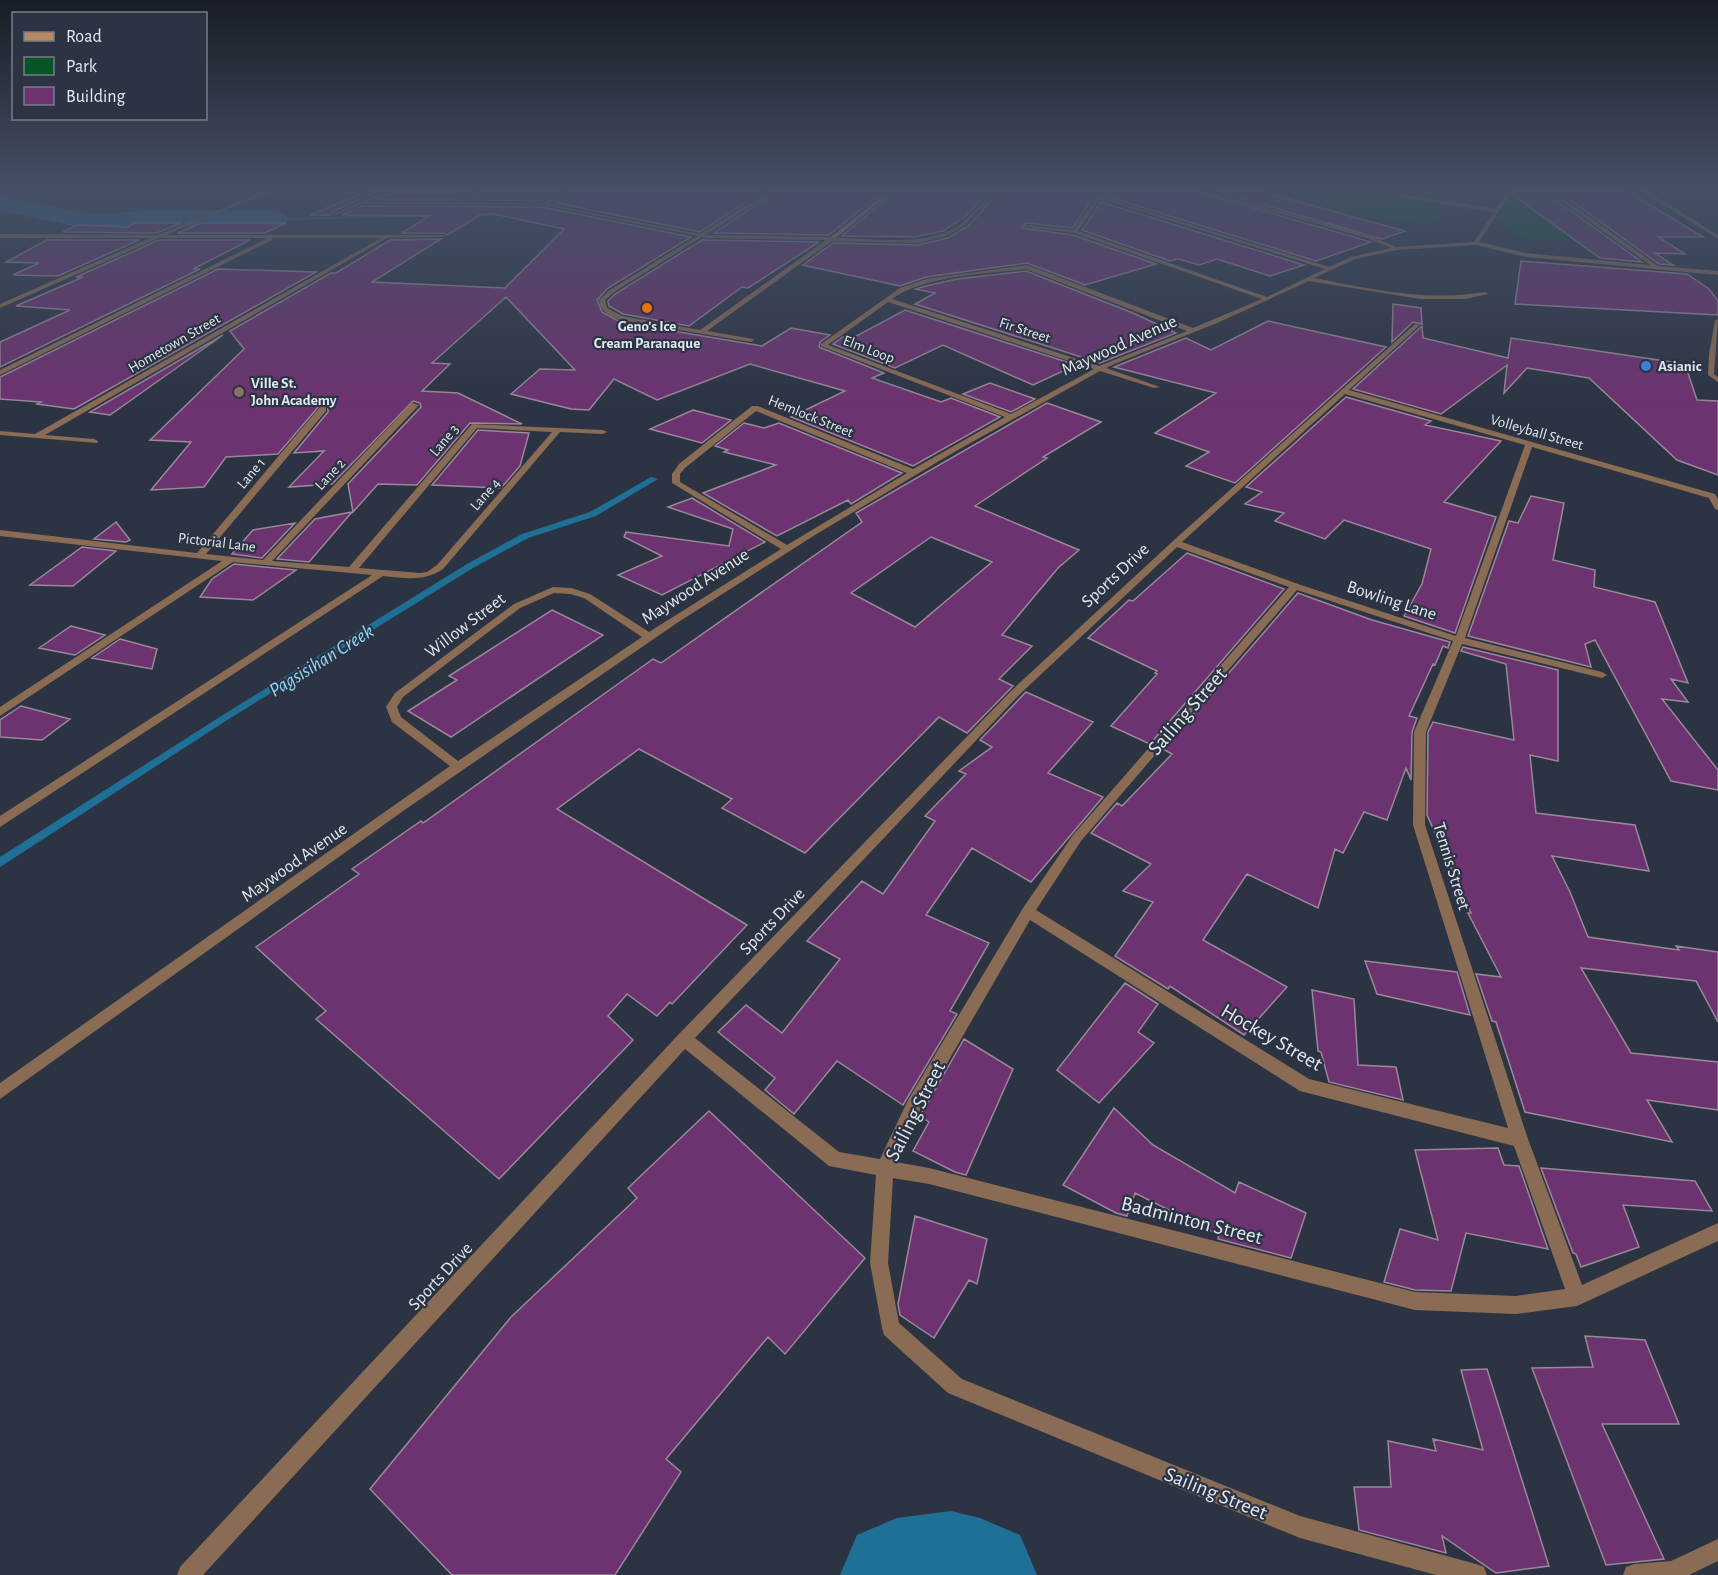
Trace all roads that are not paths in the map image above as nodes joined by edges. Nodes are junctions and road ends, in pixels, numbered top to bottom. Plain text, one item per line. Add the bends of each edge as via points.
1 (104, 260) edge
2 (227, 260) edge
3 (346, 260) edge
4 (663, 260) edge
5 (801, 260) edge
6 (1157, 260) edge
7 (1303, 260) edge
8 (1348, 260) edge
9 (1586, 260) edge
10 (1647, 260) edge
11 (1656, 267) junction
12 (1330, 269) junction
13 (1718, 273) edge
14 (1307, 279) junction
15 (1485, 294) dead end
16 (1265, 298) junction
17 (886, 299) junction
18 (0, 306) edge
19 (1718, 321) edge
20 (1417, 326) dead end
21 (1191, 330) junction
22 (702, 331) junction
23 (751, 340) dead end
24 (1100, 368) junction
25 (0, 373) edge
26 (1718, 380) edge
27 (1156, 387) dead end
28 (1342, 391) junction
29 (415, 405) dead end
30 (323, 409) dead end
31 (1012, 417) junction
32 (559, 429) junction
33 (603, 432) dead end
34 (0, 433) edge
35 (36, 436) junction
36 (94, 441) dead end
37 (1529, 444) junction
38 (912, 472) junction
39 (1718, 507) edge
40 (0, 533) edge
41 (1176, 543) junction
42 (786, 548) junction
43 (200, 555) junction
44 (231, 559) junction
45 (266, 563) junction
46 (352, 570) junction
47 (381, 573) junction
48 (430, 574) joint
49 (1295, 586) junction
50 (647, 636) junction
51 (1459, 640) junction
52 (1602, 675) dead end
53 (0, 712) edge
54 (457, 766) junction
55 (0, 822) edge
56 (1028, 912) junction
57 (684, 1039) junction
58 (0, 1092) edge
59 (1520, 1139) junction
60 (885, 1168) junction
61 (1718, 1232) edge
62 (1577, 1297) junction
63 (1718, 1550) edge
64 (188, 1575) edge
65 (1476, 1575) edge
66 (1634, 1575) edge

1 - 18 street
2 - 25 street
3 - 35 street, Hometown Street
4 - 22 street via 612,291 602,300 605,311 620,318
5 - 22 street
6 - 16 street
7 - 12 street
8 - 12 street, Maywood Avenue
9 - 11 street, Maywood Avenue
10 - 11 street
11 - 13 street, Maywood Avenue
12 - 14 street, Maywood Avenue
14 - 15 street via 1424,297 1469,298
14 - 16 street, Maywood Avenue
16 - 21 street, Maywood Avenue
17 - 21 street, Elm Loop via 926,281 1027,267
17 - 24 street, Fir Street
17 - 31 street, Elm Loop via 823,345
19 - 26 street via 1711,375
20 - 28 street, Sports Drive
21 - 24 street, Maywood Avenue
22 - 23 street
24 - 27 street, Fir Street
24 - 31 street, Maywood Avenue
28 - 37 street, Volleyball Street
28 - 41 street, Sports Drive
29 - 45 street, Lane 2
30 - 43 street, Lane 1
31 - 38 street, Maywood Avenue
32 - 33 street, Lane 3
32 - 46 street, Lane 3 via 483,425 471,429
32 - 48 street, Lane 4
34 - 35 street
35 - 36 street
37 - 39 street, Volleyball Street via 1712,496
37 - 51 street, Tennis Street
38 - 42 street, Maywood Avenue
38 - 42 street, Hemlock Street via 755,408 682,466 676,483
40 - 43 street, Pictorial Lane
41 - 49 street, Bowling Lane
41 - 57 street, Sports Drive via 1015,693
42 - 50 street, Maywood Avenue
43 - 44 street, Pictorial Lane
44 - 45 street, Pictorial Lane
44 - 53 street
45 - 46 street, Pictorial Lane
46 - 47 street, Pictorial Lane
47 - 48 street, Pictorial Lane
47 - 55 street
49 - 51 street, Bowling Lane
49 - 56 street, Sailing Street via 1077,838
50 - 54 street, Maywood Avenue
50 - 54 street, Willow Street via 587,596 571,591 554,590 517,606 399,695 391,707 396,719
51 - 52 street, Bowling Lane
51 - 59 street, Tennis Street via 1420,732 1419,825
54 - 58 street, Maywood Avenue
56 - 59 street, Hockey Street via 1306,1086
56 - 60 street, Sailing Street via 914,1105
57 - 60 street, Badminton Street via 835,1160
57 - 64 street, Sports Drive
59 - 62 street, Tennis Street
60 - 62 street, Badminton Street via 1415,1301 1516,1305
60 - 65 street, Sailing Street via 879,1263 891,1328 955,1386 1300,1527
61 - 62 street, Badminton Street
63 - 66 street via 1672,1572

